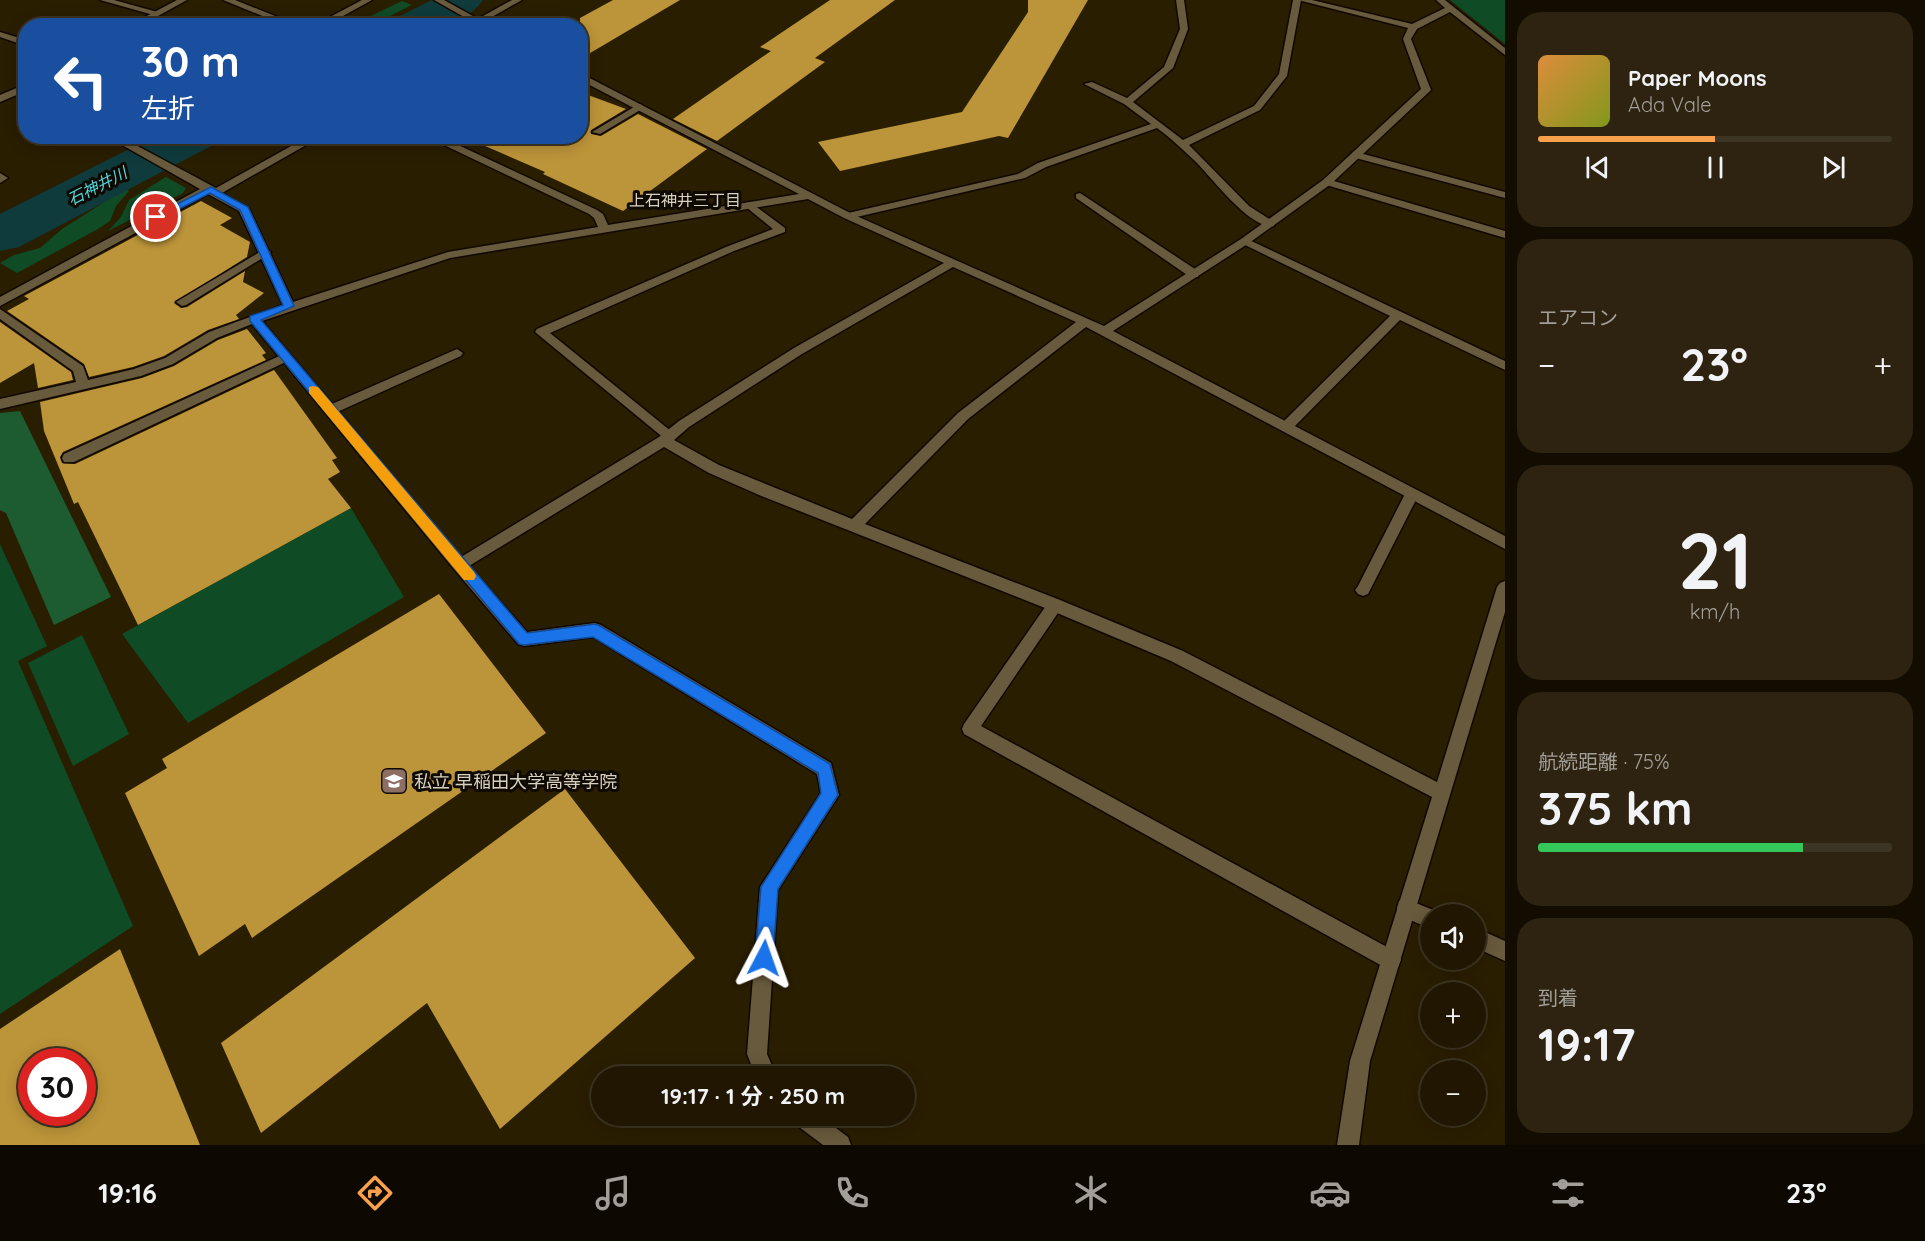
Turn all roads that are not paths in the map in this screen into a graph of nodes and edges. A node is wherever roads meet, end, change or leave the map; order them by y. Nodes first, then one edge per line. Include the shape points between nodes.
1 (104, 0) edge
2 (183, 0) edge
3 (227, 0) edge
4 (368, 0) edge
5 (438, 0) edge
6 (518, 0) edge
7 (1180, 0) edge
8 (1297, 0) edge
9 (1302, 0) edge
10 (1440, 0) edge
11 (1450, 9) junction
12 (157, 13) junction
13 (147, 18) edge
14 (275, 18) edge
15 (332, 18) edge
16 (472, 18) edge
17 (484, 18) edge
18 (1413, 27) junction
19 (1, 34) edge
20 (18, 40) edge
21 (1505, 52) edge
22 (588, 80) edge
23 (1089, 84) dead end
24 (18, 92) edge
25 (0, 99) edge
26 (1127, 102) junction
27 (639, 106) junction
28 (1158, 124) junction
29 (597, 132) dead end
30 (126, 144) edge
31 (302, 144) edge
32 (447, 144) edge
33 (1183, 144) junction
34 (1356, 155) junction
35 (0, 176) edge
36 (0, 180) edge
37 (1327, 182) junction
38 (213, 191) junction
39 (1505, 195) edge
40 (809, 196) junction
41 (1080, 196) dead end
42 (750, 205) junction
43 (848, 216) junction
44 (1270, 224) junction
45 (604, 229) junction
46 (1505, 235) edge
47 (1245, 241) junction
48 (265, 252) junction
49 (952, 263) junction
50 (1194, 274) junction
51 (0, 302) edge
52 (182, 302) dead end
53 (289, 306) junction
54 (0, 313) edge
55 (1398, 315) junction
56 (254, 319) junction
57 (1085, 321) junction
58 (1104, 331) junction
59 (457, 353) dead end
60 (286, 357) junction
61 (1505, 366) edge
62 (83, 386) junction
63 (0, 404) edge
64 (330, 410) junction
65 (1286, 428) junction
66 (667, 439) junction
67 (69, 458) dead end
68 (1412, 494) junction
69 (853, 527) junction
70 (1505, 543) edge
71 (459, 565) junction
72 (1505, 587) edge
73 (1363, 590) dead end
74 (1055, 605) junction
75 (1443, 794) junction
76 (1406, 908) junction
77 (1420, 914) edge
78 (1486, 942) edge
79 (1505, 951) edge
80 (1391, 960) junction
81 (762, 1066) edge
82 (816, 1126) edge
83 (840, 1145) edge
84 (1348, 1145) edge

1 - 12 street
2 - 12 street
3 - 14 street
4 - 15 street
5 - 16 street
6 - 17 street
7 - 26 street via 1184,29 1168,68
8 - 33 street via 1284,74 1257,108
9 - 18 street
10 - 11 street
11 - 18 street
11 - 21 street
12 - 13 street
18 - 34 street via 1407,39 1426,90
19 - 20 street
22 - 27 street
23 - 26 street
24 - 25 street
26 - 28 street
27 - 29 street
27 - 40 street
28 - 33 street
28 - 43 street via 1021,176
30 - 38 street
31 - 38 street
32 - 45 street via 593,212
33 - 44 street via 1245,208
34 - 37 street
34 - 39 street
35 - 36 street
37 - 44 street
37 - 46 street
38 - 48 street via 244,209
38 - 51 street via 195,195
40 - 42 street
40 - 43 street
41 - 50 street
42 - 45 street
42 - 66 street via 781,230 541,332
43 - 49 street
44 - 47 street
45 - 53 street via 448,255
47 - 50 street
47 - 55 street
48 - 52 street
48 - 53 street
49 - 57 street
49 - 66 street via 798,351
50 - 58 street
53 - 56 street
54 - 62 street via 79,369
55 - 61 street
55 - 65 street
56 - 60 street
56 - 62 street via 213,335 169,361
57 - 58 street
57 - 69 street via 963,416
58 - 65 street
59 - 64 street
60 - 64 street
60 - 67 street
62 - 63 street
64 - 71 street
65 - 68 street
66 - 69 street via 714,469
66 - 71 street
68 - 70 street
68 - 73 street
69 - 74 street
71 - 81 street via 524,639 595,630 825,769 830,795 769,887 757,1054
72 - 75 street
74 - 75 street via 1177,656
74 - 80 street via 970,729
75 - 76 street
76 - 77 street
76 - 80 street
78 - 79 street
80 - 84 street via 1360,1061
82 - 83 street

